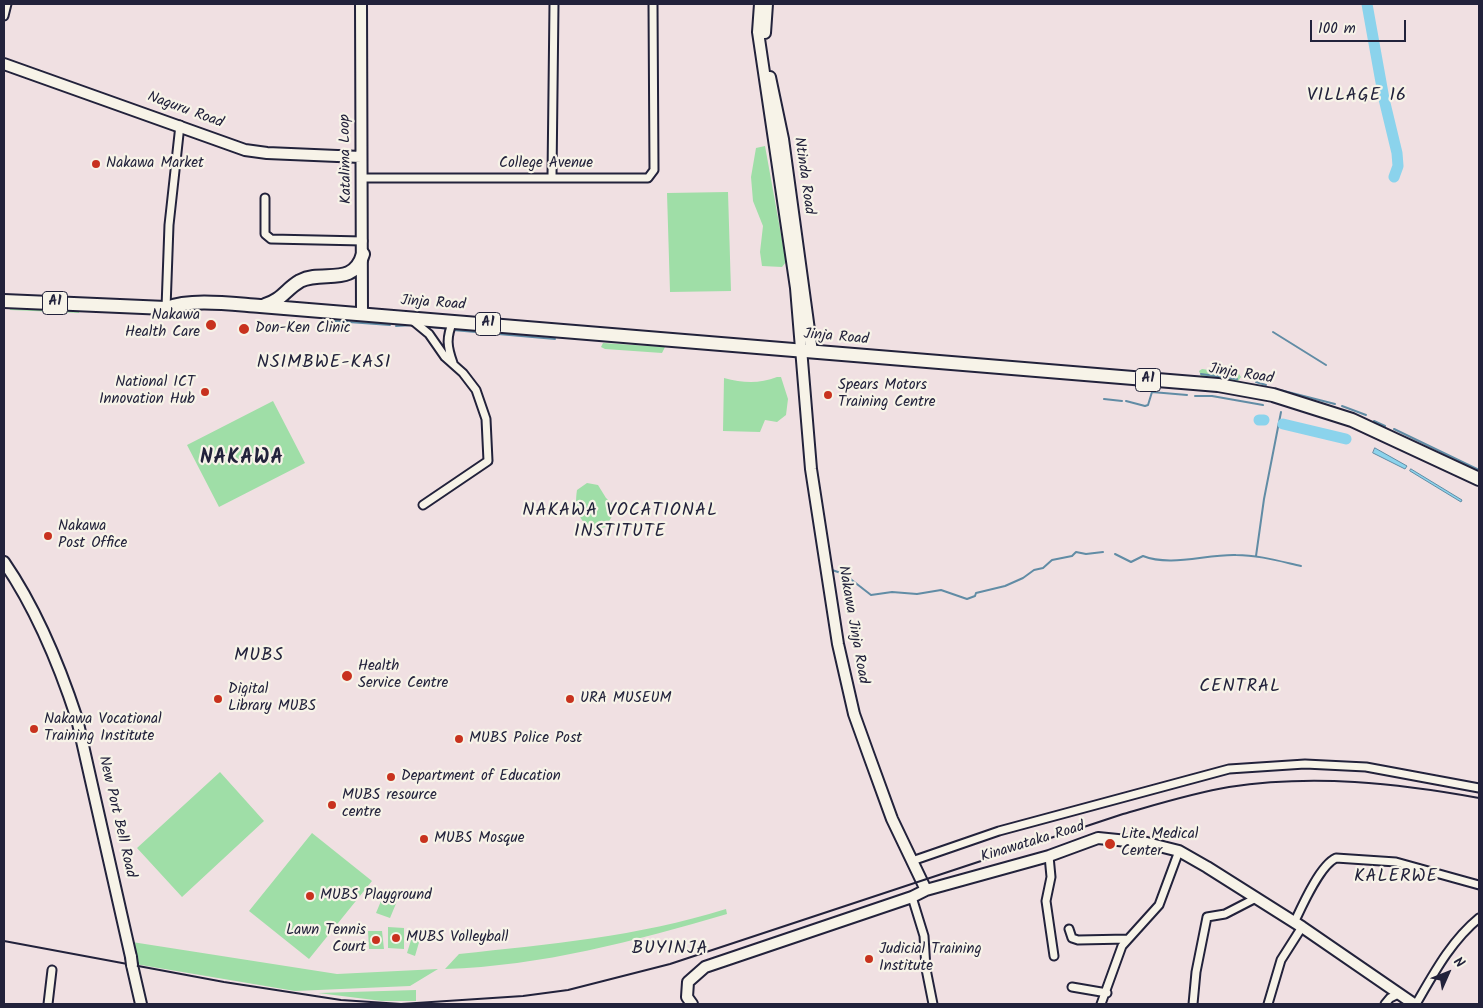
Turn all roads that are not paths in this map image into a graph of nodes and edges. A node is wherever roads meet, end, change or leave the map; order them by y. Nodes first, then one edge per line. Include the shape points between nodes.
1 (7, 4) edge
2 (361, 4) edge
3 (554, 4) edge
4 (653, 4) edge
5 (760, 4) edge
6 (767, 4) edge
7 (4, 16) edge
8 (4, 64) edge
9 (180, 125) junction
10 (361, 157) junction
11 (552, 176) junction
12 (362, 178) junction
13 (265, 198) dead end
14 (363, 247) junction
15 (4, 293) edge
16 (4, 301) edge
17 (169, 305) junction
18 (260, 306) junction
19 (362, 314) junction
20 (410, 318) junction
21 (453, 321) junction
22 (806, 352) junction
23 (453, 363) junction
24 (1479, 479) edge
25 (423, 505) dead end
26 (4, 562) edge
27 (1479, 788) edge
28 (1178, 851) junction
29 (1049, 856) junction
30 (912, 861) junction
31 (1479, 885) edge
32 (926, 890) junction
33 (912, 897) junction
34 (1256, 898) junction
35 (1479, 918) edge
36 (1298, 925) junction
37 (1069, 929) dead end
38 (1128, 938) junction
39 (1054, 956) dead end
40 (52, 970) dead end
41 (1072, 987) dead end
42 (1107, 992) junction
43 (1398, 994) junction
44 (48, 1004) edge
45 (140, 1004) edge
46 (692, 1004) edge
47 (933, 1004) edge
48 (1101, 1004) edge
49 (1193, 1004) edge
50 (1268, 1004) edge
51 (1385, 1004) edge
52 (1415, 1004) edge

1 - 7 street
2 - 10 street, Katalima Loop
3 - 11 street
4 - 11 street, College Avenue via 654,170 650,177
5 - 22 street, Ntinda Road via 758,32
6 - 22 street, Ntinda Road via 765,30 783,139
8 - 9 street, Naguru Road
9 - 10 street, Naguru Road via 245,150
9 - 17 street via 169,225
10 - 12 street, Katalima Loop
11 - 12 street, College Avenue
12 - 14 street, Katalima Loop
13 - 14 street via 265,234 271,240
14 - 18 highway via 360,264 349,273 304,280 276,302
14 - 19 street, Katalima Loop
15 - 17 highway, Jinja Road / A1
16 - 17 highway, Jinja Road / A1
17 - 18 highway, Jinja Road / A1
18 - 19 highway, Jinja Road / A1
19 - 20 highway, Jinja Road / A1
20 - 21 highway, Jinja Road / A1
20 - 23 street via 429,334
21 - 22 highway, Jinja Road / A1
21 - 23 street via 447,336
22 - 24 highway, Jinja Road / A1 via 1248,390 1352,420
22 - 30 street, Nakawa Jinja Road via 811,470 838,644 854,714 892,819
23 - 25 street via 479,396 488,435 488,461
26 - 45 street, New Port Bell Road via 43,629 77,719
27 - 30 street via 1366,768 1305,764 1229,769 999,831
28 - 29 street, Kinawataka Road via 1133,840 1098,838
28 - 34 street, Kinawataka Road
28 - 38 street via 1159,905
29 - 32 street, Kinawataka Road
29 - 39 street via 1051,877 1046,901
30 - 32 street, Nakawa Jinja Road
31 - 36 street via 1396,862 1336,858 1325,870
32 - 33 street, Kinawataka Road
33 - 46 street, Kinawataka Road via 705,967 688,982 687,997
33 - 47 street via 924,936
34 - 36 street, Kinawataka Road
34 - 49 street via 1225,914 1207,917
35 - 52 street via 1446,955
36 - 43 street, Kinawataka Road
36 - 50 street via 1281,960
37 - 38 street via 1072,938 1078,940
38 - 42 street via 1122,946
40 - 44 street
41 - 42 street
42 - 48 street
43 - 51 street
43 - 52 street, Kinawataka Road

